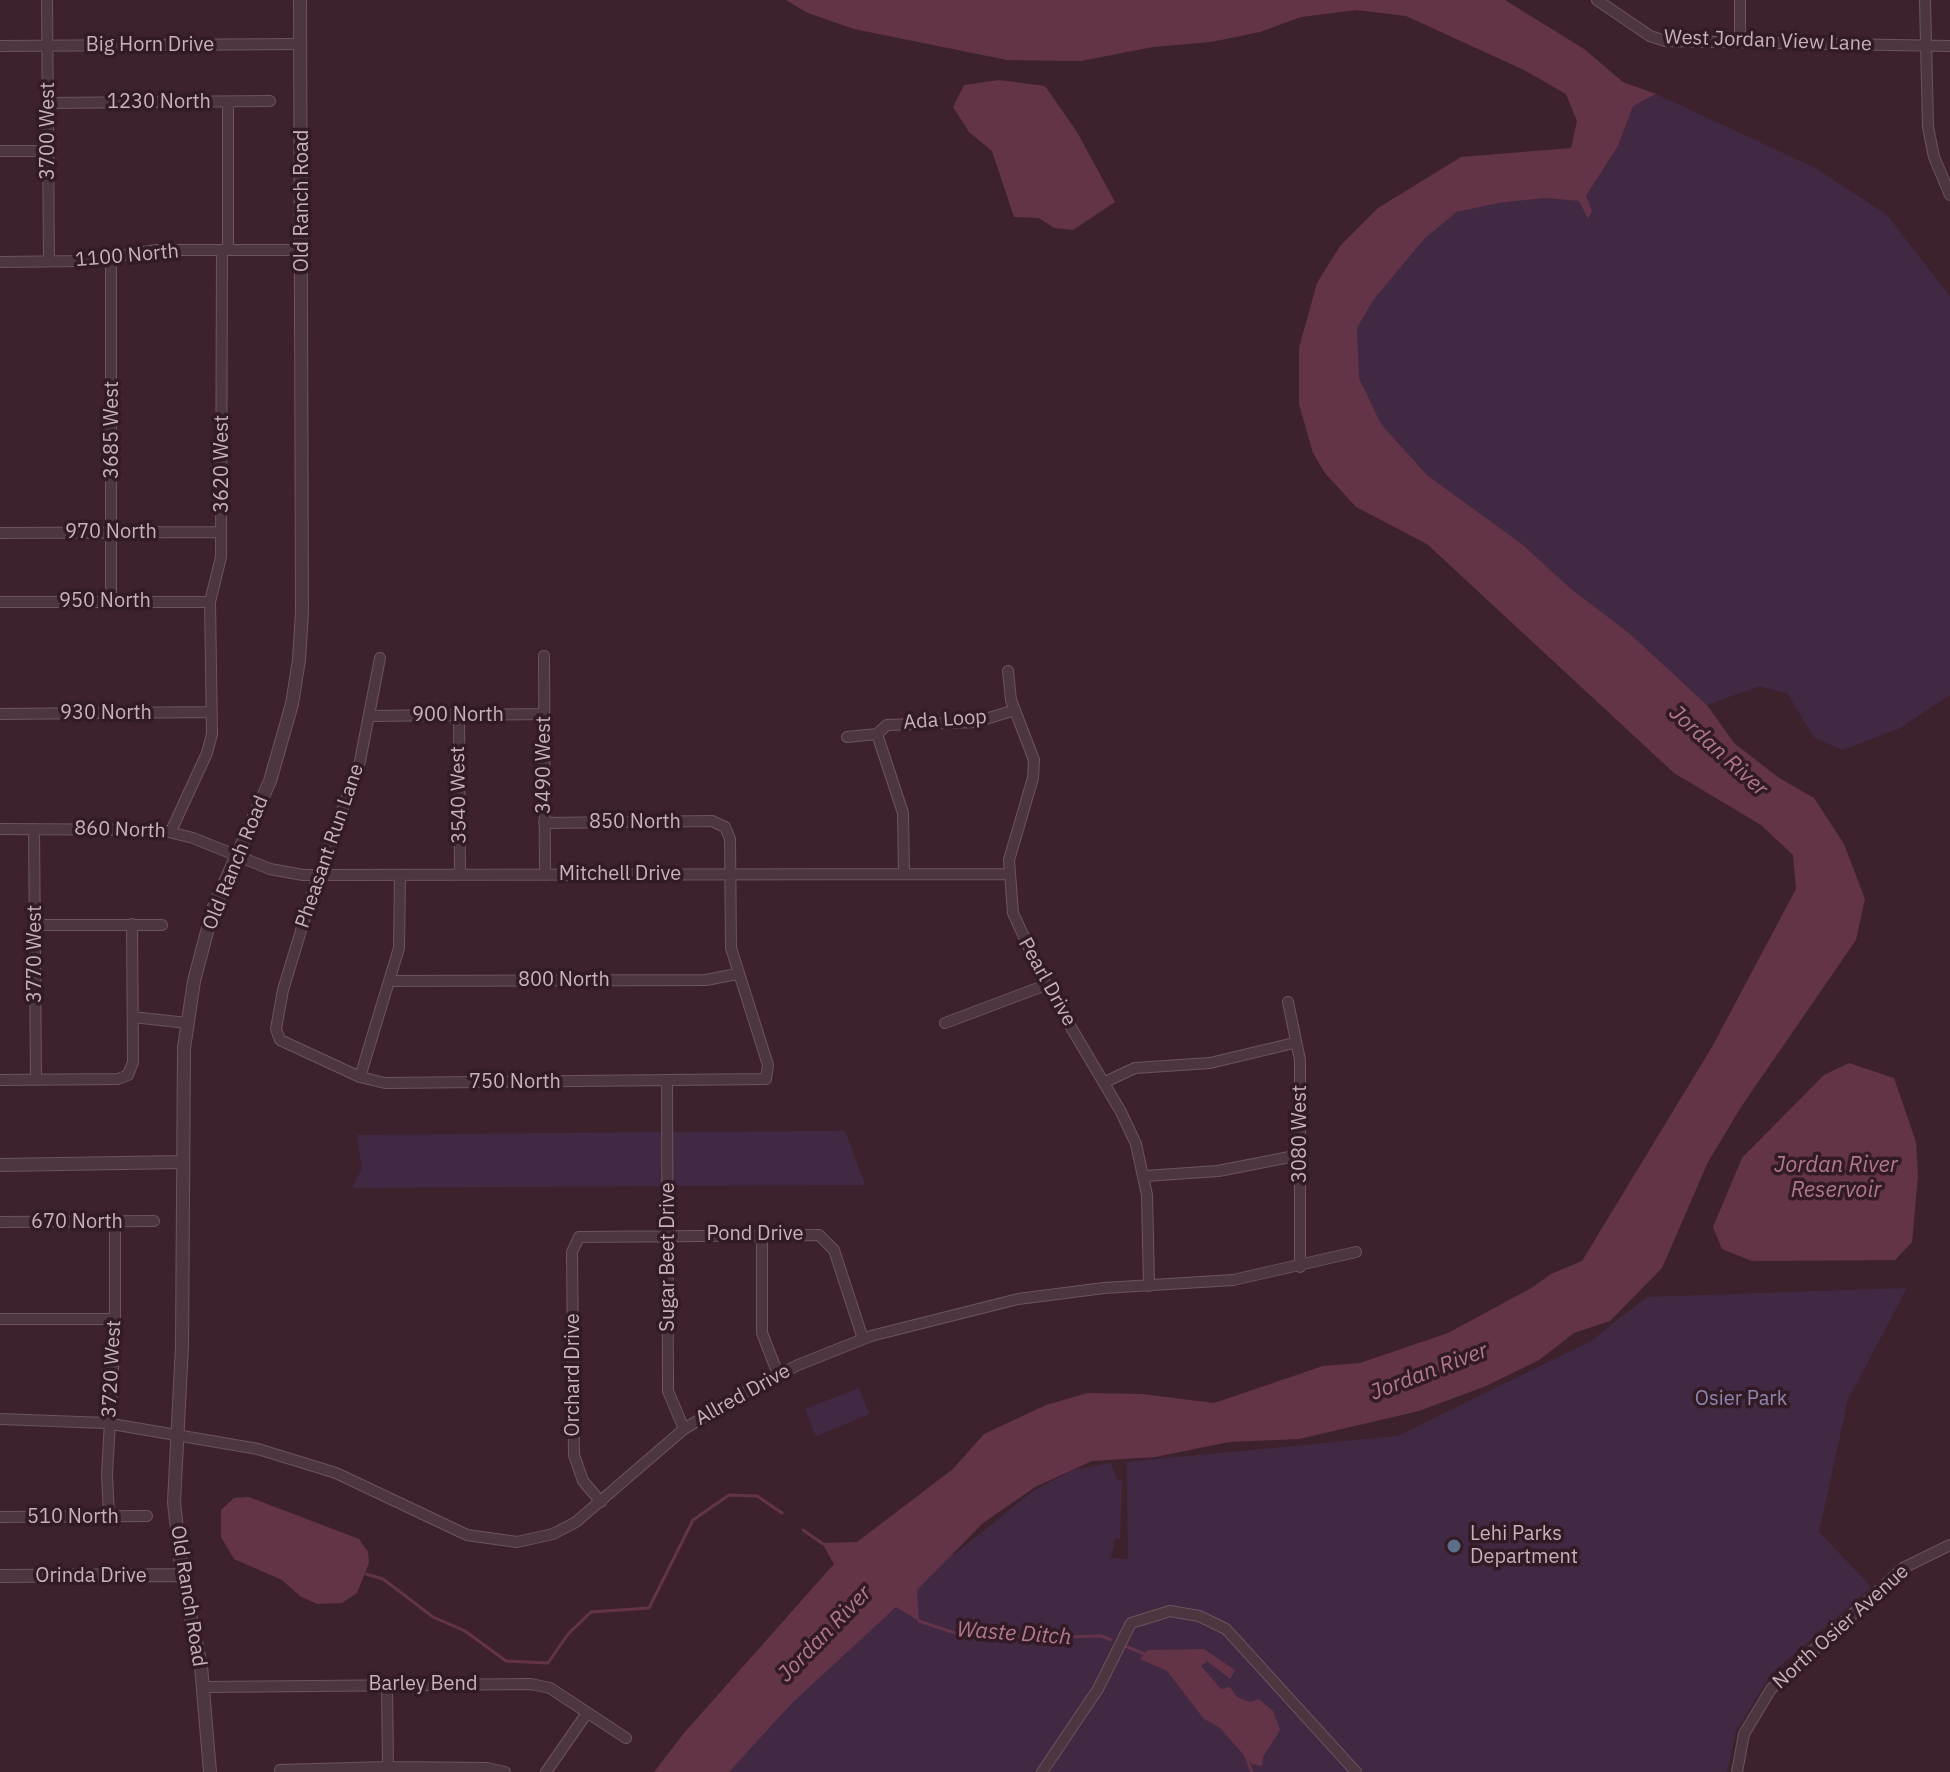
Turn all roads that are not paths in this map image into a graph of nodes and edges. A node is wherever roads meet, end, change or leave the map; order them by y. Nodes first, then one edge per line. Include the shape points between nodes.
1 (47, 0) edge
2 (300, 0) edge
3 (1597, 0) edge
4 (1740, 0) edge
5 (1925, 0) edge
6 (1740, 42) junction
7 (300, 44) junction
8 (1925, 45) junction
9 (0, 46) edge
10 (47, 46) junction
11 (1950, 46) edge
12 (270, 101) dead end
13 (228, 102) junction
14 (48, 103) junction
15 (0, 151) edge
16 (48, 151) junction
17 (1950, 195) edge
18 (225, 250) junction
19 (302, 250) junction
20 (111, 258) junction
21 (49, 261) junction
22 (0, 262) edge
23 (112, 532) junction
24 (221, 532) junction
25 (0, 533) edge
26 (111, 601) junction
27 (0, 602) edge
28 (210, 602) junction
29 (544, 656) dead end
30 (380, 658) dead end
31 (1008, 671) dead end
32 (1015, 710) junction
33 (211, 712) junction
34 (0, 714) edge
35 (544, 714) junction
36 (459, 715) junction
37 (371, 716) junction
38 (877, 734) junction
39 (847, 737) dead end
40 (544, 823) junction
41 (0, 829) edge
42 (34, 829) junction
43 (171, 831) junction
44 (236, 855) junction
45 (904, 873) junction
46 (730, 874) junction
47 (1008, 874) junction
48 (460, 875) junction
49 (545, 875) junction
50 (318, 876) junction
51 (400, 876) junction
52 (132, 924) junction
53 (35, 925) junction
54 (162, 925) dead end
55 (737, 974) junction
56 (390, 981) junction
57 (1046, 985) junction
58 (1288, 1002) dead end
59 (133, 1017) junction
60 (187, 1023) junction
61 (945, 1023) dead end
62 (277, 1034) joint
63 (1294, 1043) junction
64 (360, 1077) junction
65 (0, 1080) edge
66 (36, 1080) junction
67 (667, 1082) junction
68 (1105, 1082) junction
69 (1300, 1155) junction
70 (182, 1162) junction
71 (0, 1165) edge
72 (1145, 1176) junction
73 (154, 1221) dead end
74 (0, 1222) edge
75 (115, 1222) junction
76 (667, 1234) junction
77 (762, 1234) junction
78 (576, 1240) joint
79 (1356, 1252) dead end
80 (1300, 1267) junction
81 (1149, 1286) junction
82 (0, 1319) edge
83 (115, 1319) junction
84 (863, 1339) junction
85 (778, 1374) junction
86 (0, 1419) edge
87 (109, 1424) junction
88 (684, 1429) junction
89 (175, 1434) junction
90 (601, 1502) junction
91 (147, 1516) dead end
92 (0, 1517) edge
93 (109, 1517) junction
94 (1950, 1545) edge
95 (182, 1575) junction
96 (0, 1576) edge
97 (387, 1685) junction
98 (203, 1687) junction
99 (587, 1713) junction
100 (626, 1738) dead end
101 (388, 1767) junction
102 (280, 1770) edge
103 (300, 1771) edge
104 (210, 1772) edge
105 (505, 1772) edge
106 (546, 1772) edge
107 (1042, 1772) edge
108 (1356, 1772) edge
109 (1737, 1772) edge

1 - 10 street, 3700 West
2 - 7 street, Old Ranch Road
3 - 6 street, West Jordan View Lane via 1665,41
4 - 6 street
5 - 8 street
6 - 8 street, West Jordan View Lane
7 - 10 street, Big Horn Drive
7 - 19 street, Old Ranch Road
8 - 11 street, West Jordan View Lane
8 - 17 street via 1928,127
9 - 10 street, Big Horn Drive
10 - 14 street, 3700 West
12 - 13 street, 1230 North
13 - 14 street, 1230 North
13 - 18 street, 3620 West
14 - 16 street, 3700 West
15 - 16 street
16 - 21 street, 3700 West
18 - 19 street, 1100 North
18 - 20 street, 1100 North via 144,251
18 - 24 street, 3620 West
19 - 44 street, Old Ranch Road via 299,660 280,752
20 - 21 street, 1100 North
20 - 23 street, 3685 West
21 - 22 street, 1100 North
23 - 24 street, 970 North
23 - 25 street, 970 North
23 - 26 street, 3685 West
24 - 28 street, 3620 West
26 - 27 street, 950 North
26 - 28 street, 950 North
28 - 33 street, 3620 West
29 - 35 street, 3490 West
30 - 37 street, Pheasant Run Lane
31 - 32 street, Pearl Drive
32 - 38 street, Ada Loop via 976,722 887,725
32 - 47 street, Pearl Drive via 1032,749 1034,769
33 - 34 street, 930 North
33 - 43 street, 3620 West via 210,747
35 - 36 street, 900 North
35 - 40 street, 3490 West
36 - 37 street, 900 North
36 - 48 street, 3540 West
37 - 50 street, Pheasant Run Lane via 353,784
38 - 39 street, Ada Loop
38 - 45 street, Ada Loop via 903,813
40 - 46 street, 850 North via 712,821 729,834
40 - 49 street, 3490 West
41 - 42 street, 860 North
42 - 43 street, 860 North
42 - 53 street, 3770 West
43 - 44 street, 860 North
44 - 50 street, Mitchell Drive via 282,872
44 - 60 street, Old Ranch Road via 213,909
45 - 46 street, Mitchell Drive
45 - 47 street, Mitchell Drive
46 - 49 street, Mitchell Drive
46 - 55 street via 731,948
47 - 57 street, Pearl Drive via 1017,923
48 - 49 street, Mitchell Drive
48 - 51 street, Mitchell Drive
50 - 51 street, Mitchell Drive
50 - 62 street, Pheasant Run Lane via 283,990
51 - 56 street via 399,948
52 - 53 street
52 - 54 street
52 - 59 street
53 - 66 street, 3770 West
55 - 56 street, 800 North via 706,980
55 - 67 street, 750 North via 768,1065 766,1079
56 - 64 street
57 - 61 street
57 - 68 street, Pearl Drive
58 - 63 street, 3080 West
59 - 60 street
59 - 66 street via 133,1062 124,1078
60 - 70 street, Old Ranch Road
62 - 64 street, 750 North via 285,1045
63 - 68 street via 1210,1063 1141,1067
63 - 69 street, 3080 West via 1300,1060
64 - 67 street, 750 North via 397,1083
65 - 66 street
67 - 76 street, Sugar Beet Drive
68 - 72 street, Pearl Drive via 1129,1128
69 - 72 street via 1218,1171
69 - 80 street, 3080 West
70 - 71 street
70 - 89 street, Old Ranch Road via 183,1317
72 - 81 street, Pearl Drive
73 - 75 street, 670 North
74 - 75 street, 670 North
75 - 83 street, 3720 West
76 - 77 street, Pond Drive
76 - 78 street, Pond Drive via 587,1235
76 - 88 street, Sugar Beet Drive via 668,1391
77 - 84 street, Pond Drive via 814,1234 828,1241
77 - 85 street via 762,1333
78 - 90 street, Orchard Drive via 574,1455 580,1475
79 - 80 street, Allred Drive
80 - 81 street, Allred Drive via 1233,1280
81 - 84 street, Allred Drive via 1022,1298
82 - 83 street
83 - 87 street, 3720 West
84 - 85 street, Allred Drive
85 - 88 street, Allred Drive
86 - 87 street, Allred Drive
87 - 89 street, Allred Drive
87 - 93 street, 3720 West
88 - 90 street, Allred Drive
89 - 90 street, Allred Drive via 258,1449 336,1473 455,1530 491,1541 553,1534
89 - 95 street, Old Ranch Road via 174,1502
91 - 93 street, 510 North
92 - 93 street, 510 North
94 - 109 street, North Osier Avenue via 1903,1568 1771,1689 1744,1734
95 - 96 street, Orinda Drive
95 - 98 street, Old Ranch Road
97 - 98 street, Barley Bend
97 - 99 street, Barley Bend via 541,1685
97 - 101 street
98 - 104 street, Old Ranch Road
99 - 100 street, Barley Bend
99 - 106 street
101 - 103 street
101 - 105 street
102 - 103 street
107 - 108 street via 1098,1689 1131,1623 1170,1611 1199,1616 1228,1631

